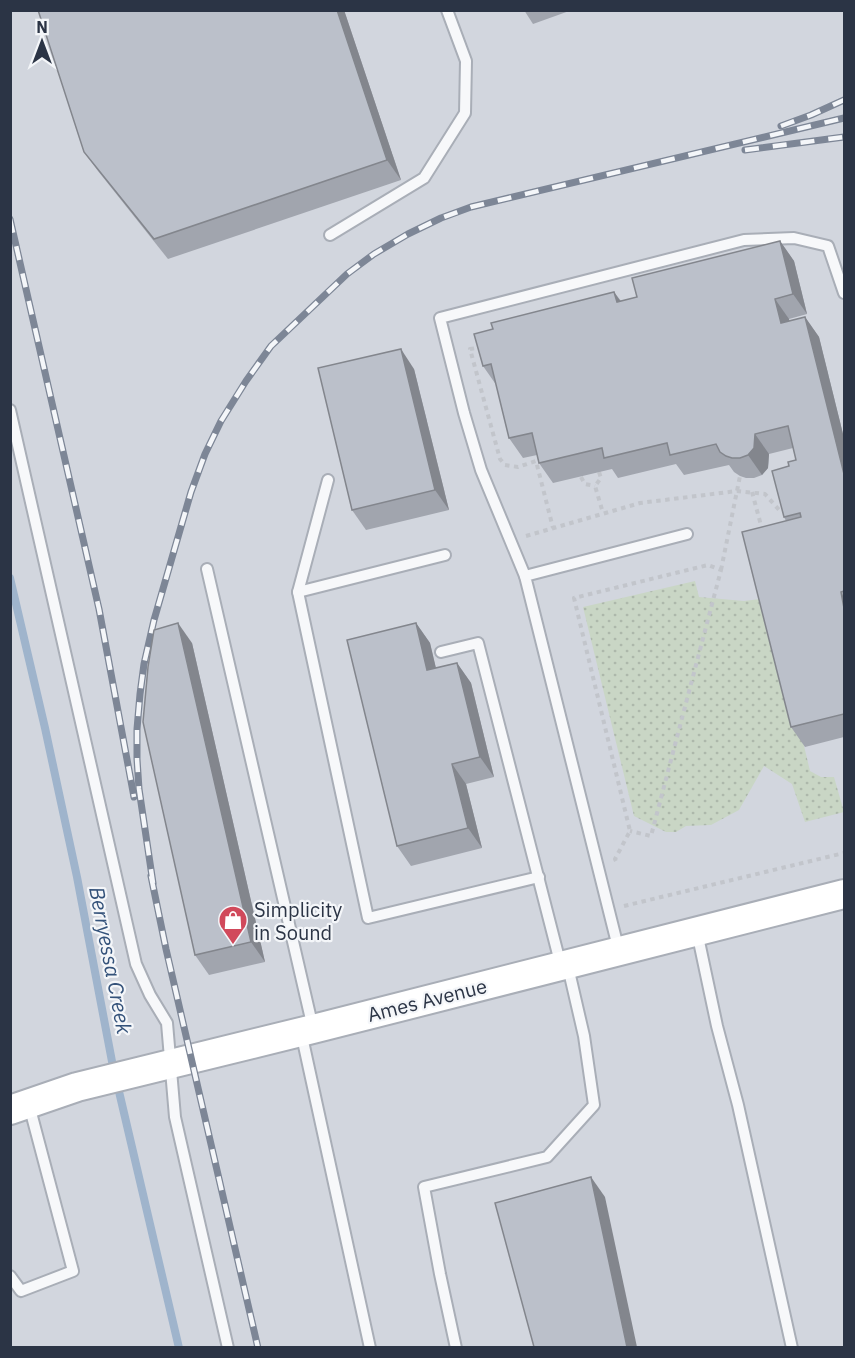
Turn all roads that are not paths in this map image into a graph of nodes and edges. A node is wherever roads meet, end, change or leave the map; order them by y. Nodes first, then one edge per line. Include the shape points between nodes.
1 (447, 10) edge
2 (330, 235) dead end
3 (844, 293) edge
4 (10, 410) edge
5 (328, 480) dead end
6 (687, 534) dead end
7 (445, 555) dead end
8 (207, 569) dead end
9 (525, 576) junction
10 (298, 592) junction
11 (441, 652) dead end
12 (539, 877) junction
13 (844, 894) edge
14 (697, 932) junction
15 (619, 952) junction
16 (564, 965) junction
17 (307, 1030) junction
18 (165, 1064) junction
19 (19, 1107) edge
20 (10, 1276) edge
21 (228, 1347) edge
22 (370, 1347) edge
23 (456, 1347) edge
24 (792, 1347) edge

1 - 2 lane via 466,61 465,112 424,178
3 - 9 lane via 828,246 794,238 744,240 440,318 481,470
4 - 18 lane via 136,964 167,1023
5 - 10 lane
6 - 9 lane
7 - 10 lane
8 - 17 lane
9 - 15 lane
10 - 12 lane via 368,918
11 - 12 lane via 478,643
12 - 16 lane
13 - 14 street, Ames Avenue
14 - 15 street, Ames Avenue
14 - 24 lane
15 - 16 street, Ames Avenue
16 - 17 street, Ames Avenue
16 - 23 lane via 584,1036 594,1105 547,1157 424,1187
17 - 18 street, Ames Avenue
17 - 22 lane
18 - 19 street, Ames Avenue
18 - 21 lane
19 - 20 lane via 74,1271 21,1291

